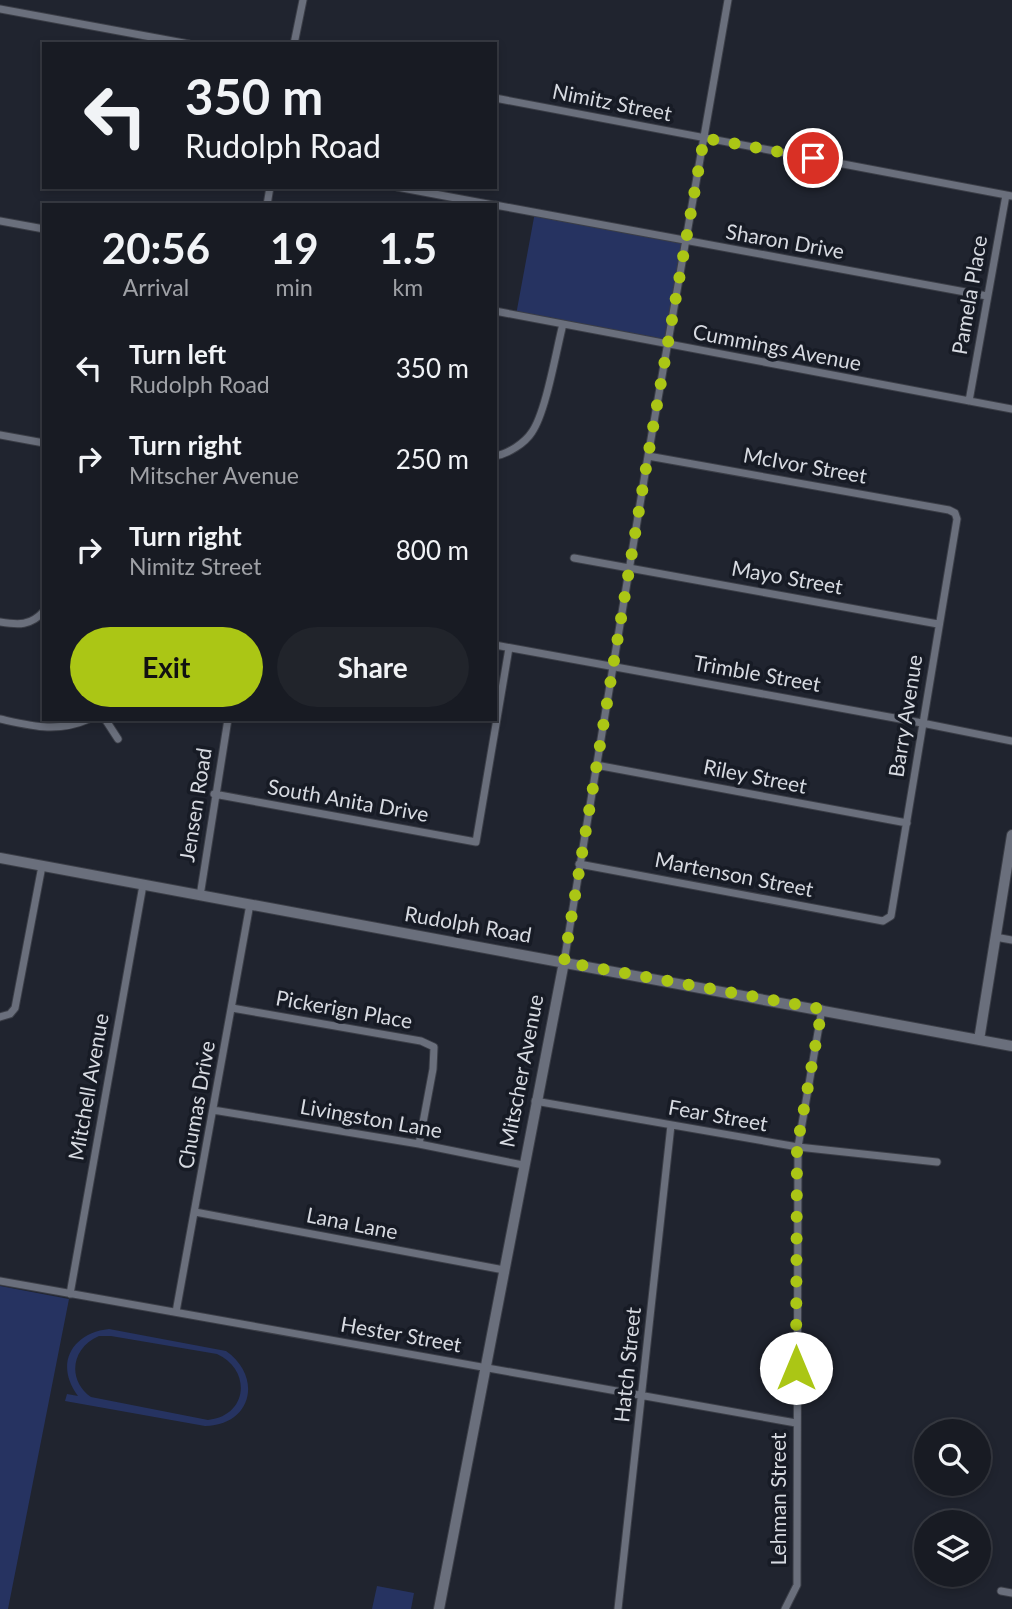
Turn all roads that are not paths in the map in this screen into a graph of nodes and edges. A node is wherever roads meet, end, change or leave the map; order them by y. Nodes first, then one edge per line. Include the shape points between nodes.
1 (303, 0) edge
2 (728, 0) edge
3 (0, 9) edge
4 (178, 42) edge
5 (294, 42) edge
6 (497, 98) edge
7 (704, 138) junction
8 (408, 189) edge
9 (1009, 195) edge
10 (483, 203) edge
11 (497, 206) edge
12 (0, 221) edge
13 (42, 229) edge
14 (685, 241) junction
15 (987, 296) junction
16 (497, 311) edge
17 (563, 324) junction
18 (668, 345) junction
19 (969, 401) junction
20 (1012, 409) edge
21 (0, 435) edge
22 (42, 443) edge
23 (497, 455) edge
24 (648, 456) junction
25 (955, 513) joint
26 (574, 558) dead end
27 (629, 567) junction
28 (42, 613) edge
29 (0, 622) edge
30 (938, 624) junction
31 (497, 645) edge
32 (509, 648) junction
33 (613, 666) junction
34 (0, 719) edge
35 (497, 719) edge
36 (84, 721) edge
37 (106, 721) edge
38 (228, 721) edge
39 (497, 721) edge
40 (922, 723) junction
41 (118, 739) dead end
42 (1012, 741) edge
43 (596, 765) junction
44 (214, 794) junction
45 (907, 823) junction
46 (1012, 835) edge
47 (0, 859) edge
48 (579, 864) junction
49 (41, 866) junction
50 (143, 886) junction
51 (200, 896) junction
52 (250, 904) junction
53 (883, 921) joint
54 (995, 937) junction
55 (1012, 940) edge
56 (564, 962) junction
57 (232, 1008) junction
58 (822, 1009) junction
59 (0, 1017) edge
60 (979, 1040) junction
61 (1012, 1046) edge
62 (535, 1101) junction
63 (213, 1110) junction
64 (671, 1125) junction
65 (419, 1144) junction
66 (797, 1147) junction
67 (937, 1162) dead end
68 (523, 1165) junction
69 (195, 1212) junction
70 (504, 1270) junction
71 (0, 1281) edge
72 (70, 1294) junction
73 (176, 1312) junction
74 (484, 1368) junction
75 (642, 1397) junction
76 (796, 1423) junction
77 (1002, 1591) dead end
78 (1012, 1593) edge
79 (439, 1609) edge
80 (619, 1609) edge
81 (785, 1609) edge

1 - 5 street
2 - 7 street, Mitscher Avenue
3 - 4 street
6 - 7 street, Nimitz Street
7 - 9 street, Nimitz Street
7 - 14 street, Mitscher Avenue
8 - 10 street, Sharon Drive
9 - 15 street, Pamela Place
11 - 14 street, Sharon Drive
12 - 13 street
14 - 15 street, Sharon Drive
14 - 18 street, Mitscher Avenue
15 - 19 street, Pamela Place
16 - 17 street, Cummings Avenue
17 - 18 street, Cummings Avenue
17 - 23 street via 542,410 532,432
18 - 19 street, Cummings Avenue
18 - 24 street, Mitscher Avenue
19 - 20 street, Cummings Avenue
21 - 22 street
24 - 25 street, McIvor Street
24 - 27 street, Mitscher Avenue
25 - 30 street, Barry Avenue
26 - 27 street, Mayo Street
27 - 30 street, Mayo Street
27 - 33 street, Mitscher Avenue
28 - 29 street via 21,625
30 - 40 street, Barry Avenue
31 - 32 street, Trimble Street
32 - 33 street, Trimble Street
32 - 35 street, South Anita Drive
33 - 40 street, Trimble Street
33 - 43 street, Mitscher Avenue
34 - 36 street via 51,728
37 - 41 street
38 - 44 street, Jensen Road
39 - 44 street, South Anita Drive via 476,842
40 - 42 street, Trimble Street
40 - 45 street, Barry Avenue
43 - 45 street, Riley Street
43 - 48 street, Mitscher Avenue
44 - 51 street, Jensen Road
45 - 53 street, Barry Avenue via 891,916
46 - 54 street
47 - 49 street, Rudolph Road
48 - 53 street, Martenson Street
48 - 56 street, Mitscher Avenue
49 - 50 street, Rudolph Road
49 - 59 street via 15,1008
50 - 51 street, Rudolph Road
50 - 72 street, Mitchell Avenue
51 - 52 street, Rudolph Road
52 - 56 street, Rudolph Road
52 - 57 street, Chumas Drive
54 - 55 street
54 - 60 street
56 - 58 street, Rudolph Road
56 - 62 street, Mitscher Avenue
57 - 63 street, Chumas Drive
57 - 65 street, Pickerign Place via 434,1047
58 - 60 street, Rudolph Road
58 - 66 street, Lehman Street
60 - 61 street, Rudolph Road
62 - 64 street, Fear Street
62 - 68 street, Mitscher Avenue
63 - 65 street, Livingston Lane
63 - 69 street, Chumas Drive
64 - 66 street, Fear Street
64 - 75 street, Hatch Street
65 - 68 street, Livingston Lane
66 - 67 street, Fear Street
66 - 76 street, Lehman Street
68 - 70 street, Mitscher Avenue
69 - 70 street, Lana Lane
69 - 73 street, Chumas Drive
70 - 74 street, Mitscher Avenue
71 - 72 street, Hester Street
72 - 73 street, Hester Street
73 - 74 street, Hester Street
74 - 75 street, Hester Street
74 - 79 street, Mitscher Avenue
75 - 76 street, Hester Street
75 - 80 street, Hatch Street
76 - 81 street, Lehman Street via 797,1585
77 - 78 street

